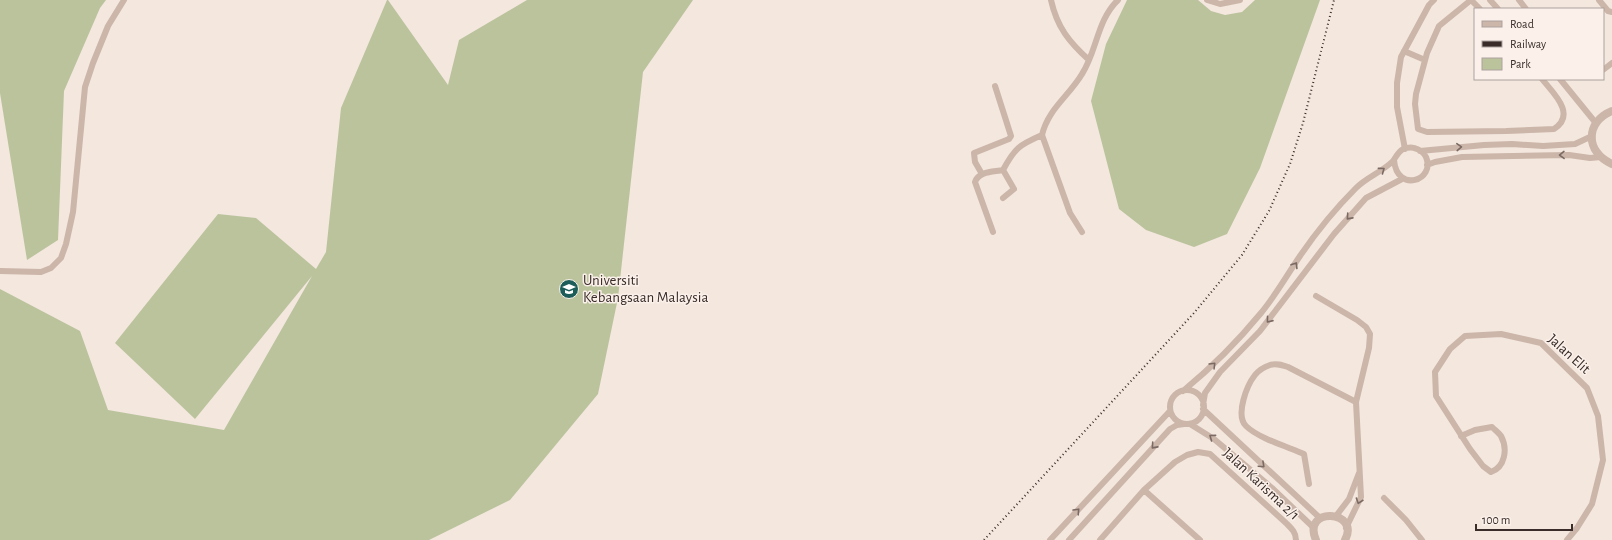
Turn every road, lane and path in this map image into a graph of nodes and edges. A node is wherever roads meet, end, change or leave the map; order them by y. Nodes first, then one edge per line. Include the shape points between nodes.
1 (124, 0) edge
2 (1051, 0) edge
3 (1118, 0) edge
4 (1207, 0) edge
5 (1240, 0) edge
6 (1434, 0) edge
7 (1471, 0) edge
8 (1490, 0) edge
9 (1519, 0) edge
10 (1599, 0) edge
11 (1479, 8) edge
12 (1497, 8) edge
13 (1525, 8) edge
14 (1612, 12) edge
15 (1404, 51) junction
16 (1089, 60) junction
17 (1425, 60) junction
18 (1612, 63) edge
19 (1604, 69) edge
20 (1543, 80) edge
21 (1561, 80) edge
22 (996, 86) dead end
23 (1612, 110) edge
24 (1595, 122) junction
25 (1509, 131) junction
26 (1042, 134) junction
27 (1592, 136) junction
28 (1510, 145) junction
29 (1405, 149) junction
30 (1420, 150) junction
31 (1601, 157) junction
32 (1394, 160) junction
33 (1428, 165) junction
34 (1612, 165) edge
35 (1003, 170) junction
36 (982, 174) junction
37 (1402, 179) junction
38 (1003, 198) dead end
39 (993, 232) dead end
40 (1082, 232) dead end
41 (0, 271) edge
42 (1316, 296) dead end
43 (1183, 391) junction
44 (1356, 402) junction
45 (1203, 407) junction
46 (1170, 411) junction
47 (1187, 424) junction
48 (1461, 436) junction
49 (1360, 471) junction
50 (1309, 484) dead end
51 (1144, 490) junction
52 (1384, 498) dead end
53 (1336, 516) junction
54 (1320, 518) junction
55 (1346, 528) junction
56 (1314, 536) edge
57 (1347, 539) edge
58 (1050, 540) edge
59 (1068, 540) edge
60 (1100, 540) edge
61 (1200, 540) edge
62 (1296, 540) edge
63 (1422, 540) edge
64 (1568, 540) edge

1 - 41 street via 108,26 85,87 73,212 61,258 51,268 42,272
2 - 16 street via 1054,15 1064,34
3 - 16 street via 1107,13
4 - 5 street via 1220,4
6 - 15 street
7 - 11 street
7 - 17 street via 1439,26
8 - 12 street
9 - 13 street
10 - 14 street
15 - 17 street
15 - 29 street via 1397,83 1397,107
16 - 26 street via 1082,74 1049,116
17 - 25 street via 1416,94 1418,129 1427,132
18 - 19 street
20 - 25 street via 1563,106 1564,120 1554,129
21 - 24 street
22 - 36 street via 1011,136 974,153 975,162
23 - 24 street
24 - 27 street
25 - 28 street
26 - 35 street via 1022,144
26 - 40 street via 1070,213
27 - 28 street via 1575,144
27 - 31 street via 1593,145
30 -> 28 street
29 - 30 street
29 - 32 street via 1398,153
30 - 33 street via 1425,155
31 -> 33 street via 1462,157
31 - 34 street
32 - 37 street via 1394,168
43 -> 32 street via 1261,314 1325,222 1342,202 1359,185
33 - 37 street via 1419,179
35 - 36 street
35 - 38 street via 1014,190
36 - 39 street via 975,182
37 -> 45 street via 1366,198 1334,234 1260,331 1220,372 1205,393
42 - 44 street via 1357,320 1370,334
43 - 45 street via 1196,394 1201,398
43 - 46 street via 1178,392 1171,400
44 - 49 street
44 - 50 street via 1278,364 1271,364 1254,376 1240,412 1242,419 1246,426 1263,436 1304,454
45 - 47 street via 1199,419
45 -> 54 street
46 - 47 street via 1178,422
58 -> 46 street
56 -> 47 street via 1272,488 1214,439
47 -> 59 street via 1176,425 1170,429
48 - 48 street, Jalan Elit via 1492,426 1501,436 1504,446 1503,462 1497,470 1491,472 1483,466
48 - 64 street, Jalan Elit via 1436,396 1435,372 1450,349 1465,336 1501,334 1541,343 1586,388 1598,416 1603,460 1592,504
49 - 53 street via 1349,499
49 -> 55 street via 1361,497
51 - 60 street, Jalan Karisma 2/1
51 - 61 street
51 - 62 street, Jalan Karisma 2/1 via 1187,455 1198,452 1210,454 1286,522 1293,530
52 - 63 street
53 - 54 street
53 - 55 street via 1343,520
54 - 56 street
55 - 57 street

